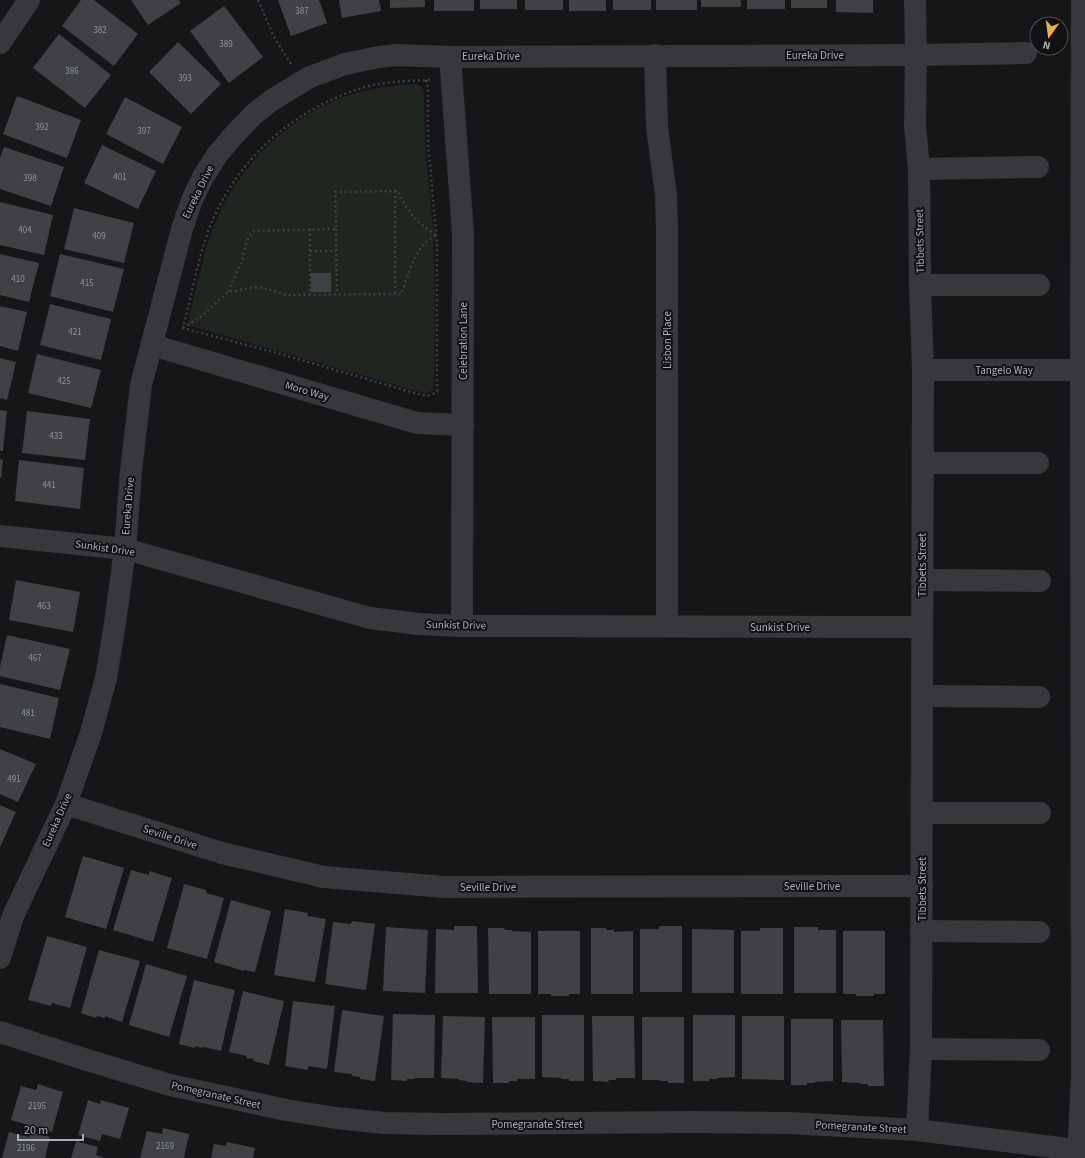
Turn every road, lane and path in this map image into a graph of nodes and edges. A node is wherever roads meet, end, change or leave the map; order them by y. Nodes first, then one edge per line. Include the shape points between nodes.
1 (29, 0) edge
2 (258, 0) edge
3 (915, 0) edge
4 (1082, 0) edge
5 (0, 43) edge
6 (1026, 53) dead end
7 (655, 55) junction
8 (916, 55) junction
9 (450, 57) junction
10 (300, 83) junction
11 (1083, 88) edge
12 (1038, 167) dead end
13 (919, 169) junction
14 (1083, 181) edge
15 (395, 191) junction
16 (310, 229) junction
17 (336, 229) junction
18 (437, 235) junction
19 (310, 251) junction
20 (336, 251) junction
21 (920, 285) junction
22 (1039, 285) dead end
23 (228, 292) junction
24 (337, 294) junction
25 (395, 294) junction
26 (310, 295) junction
27 (183, 328) junction
28 (152, 345) junction
29 (923, 370) junction
30 (1083, 370) edge
31 (463, 425) junction
32 (923, 462) junction
33 (1038, 463) dead end
34 (0, 536) edge
35 (125, 549) junction
36 (922, 580) junction
37 (1040, 581) dead end
38 (462, 626) junction
39 (667, 626) junction
40 (922, 627) junction
41 (923, 696) junction
42 (1039, 697) dead end
43 (66, 804) junction
44 (922, 813) junction
45 (1040, 813) dead end
46 (922, 886) junction
47 (921, 931) junction
48 (1039, 932) dead end
49 (0, 958) edge
50 (0, 1032) edge
51 (921, 1049) junction
52 (1039, 1050) dead end
53 (917, 1130) junction
54 (1081, 1153) edge

1 - 5 street
2 - 10 path
3 - 8 street, Tibbets Street
4 - 11 street
6 - 8 street, Eureka Drive
7 - 8 street, Eureka Drive
7 - 9 street, Eureka Drive
7 - 39 street, Lisbon Place via 657,127 666,195 667,231
8 - 13 street, Tibbets Street via 915,125
9 - 10 street, Eureka Drive via 397,55 373,58 345,64
9 - 31 street, Celebration Lane via 463,233
10 - 28 street, Eureka Drive via 272,100 242,126 217,155 203,177 182,229
11 - 14 street
12 - 13 street
13 - 21 street, Tibbets Street
14 - 30 street
15 - 17 path via 336,192
15 - 18 path via 398,191 402,201 420,224
15 - 25 path
16 - 17 path
16 - 19 path
16 - 23 path via 260,230 250,234
17 - 20 path
18 - 25 path via 428,240 420,250 401,294
18 - 27 path via 438,380 437,391 433,395 415,393
18 - 27 path via 428,143 426,80 391,82 334,98 315,107 275,135 250,161 228,190 208,233
19 - 20 path
19 - 26 path
20 - 24 path
21 - 22 street
21 - 29 street, Tibbets Street
23 - 26 path via 255,287 287,295
23 - 27 path via 203,315
24 - 25 path
24 - 26 path
28 - 31 street, Moro Way via 417,423
28 - 35 street, Eureka Drive via 140,392
29 - 30 street, Tangelo Way
29 - 32 street, Tibbets Street
30 - 54 street
31 - 38 street, Celebration Lane
32 - 33 street
32 - 36 street, Tibbets Street
34 - 35 street, Sunkist Drive
35 - 38 street, Sunkist Drive via 370,618
35 - 43 street, Eureka Drive via 106,678 91,733
36 - 37 street
36 - 40 street, Tibbets Street
38 - 39 street, Sunkist Drive
39 - 40 street, Sunkist Drive
40 - 41 street, Tibbets Street
41 - 42 street
41 - 44 street, Tibbets Street
43 - 46 street, Seville Drive via 222,853 324,877 384,883 445,887
43 - 49 street, Eureka Drive via 13,916
44 - 45 street
44 - 46 street, Tibbets Street
46 - 47 street, Tibbets Street
47 - 48 street
47 - 51 street, Tibbets Street
50 - 53 street, Pomegranate Street via 170,1085 336,1118 384,1123 444,1124 789,1123
51 - 52 street
51 - 53 street, Tibbets Street
53 - 54 street, Pomegranate Street

